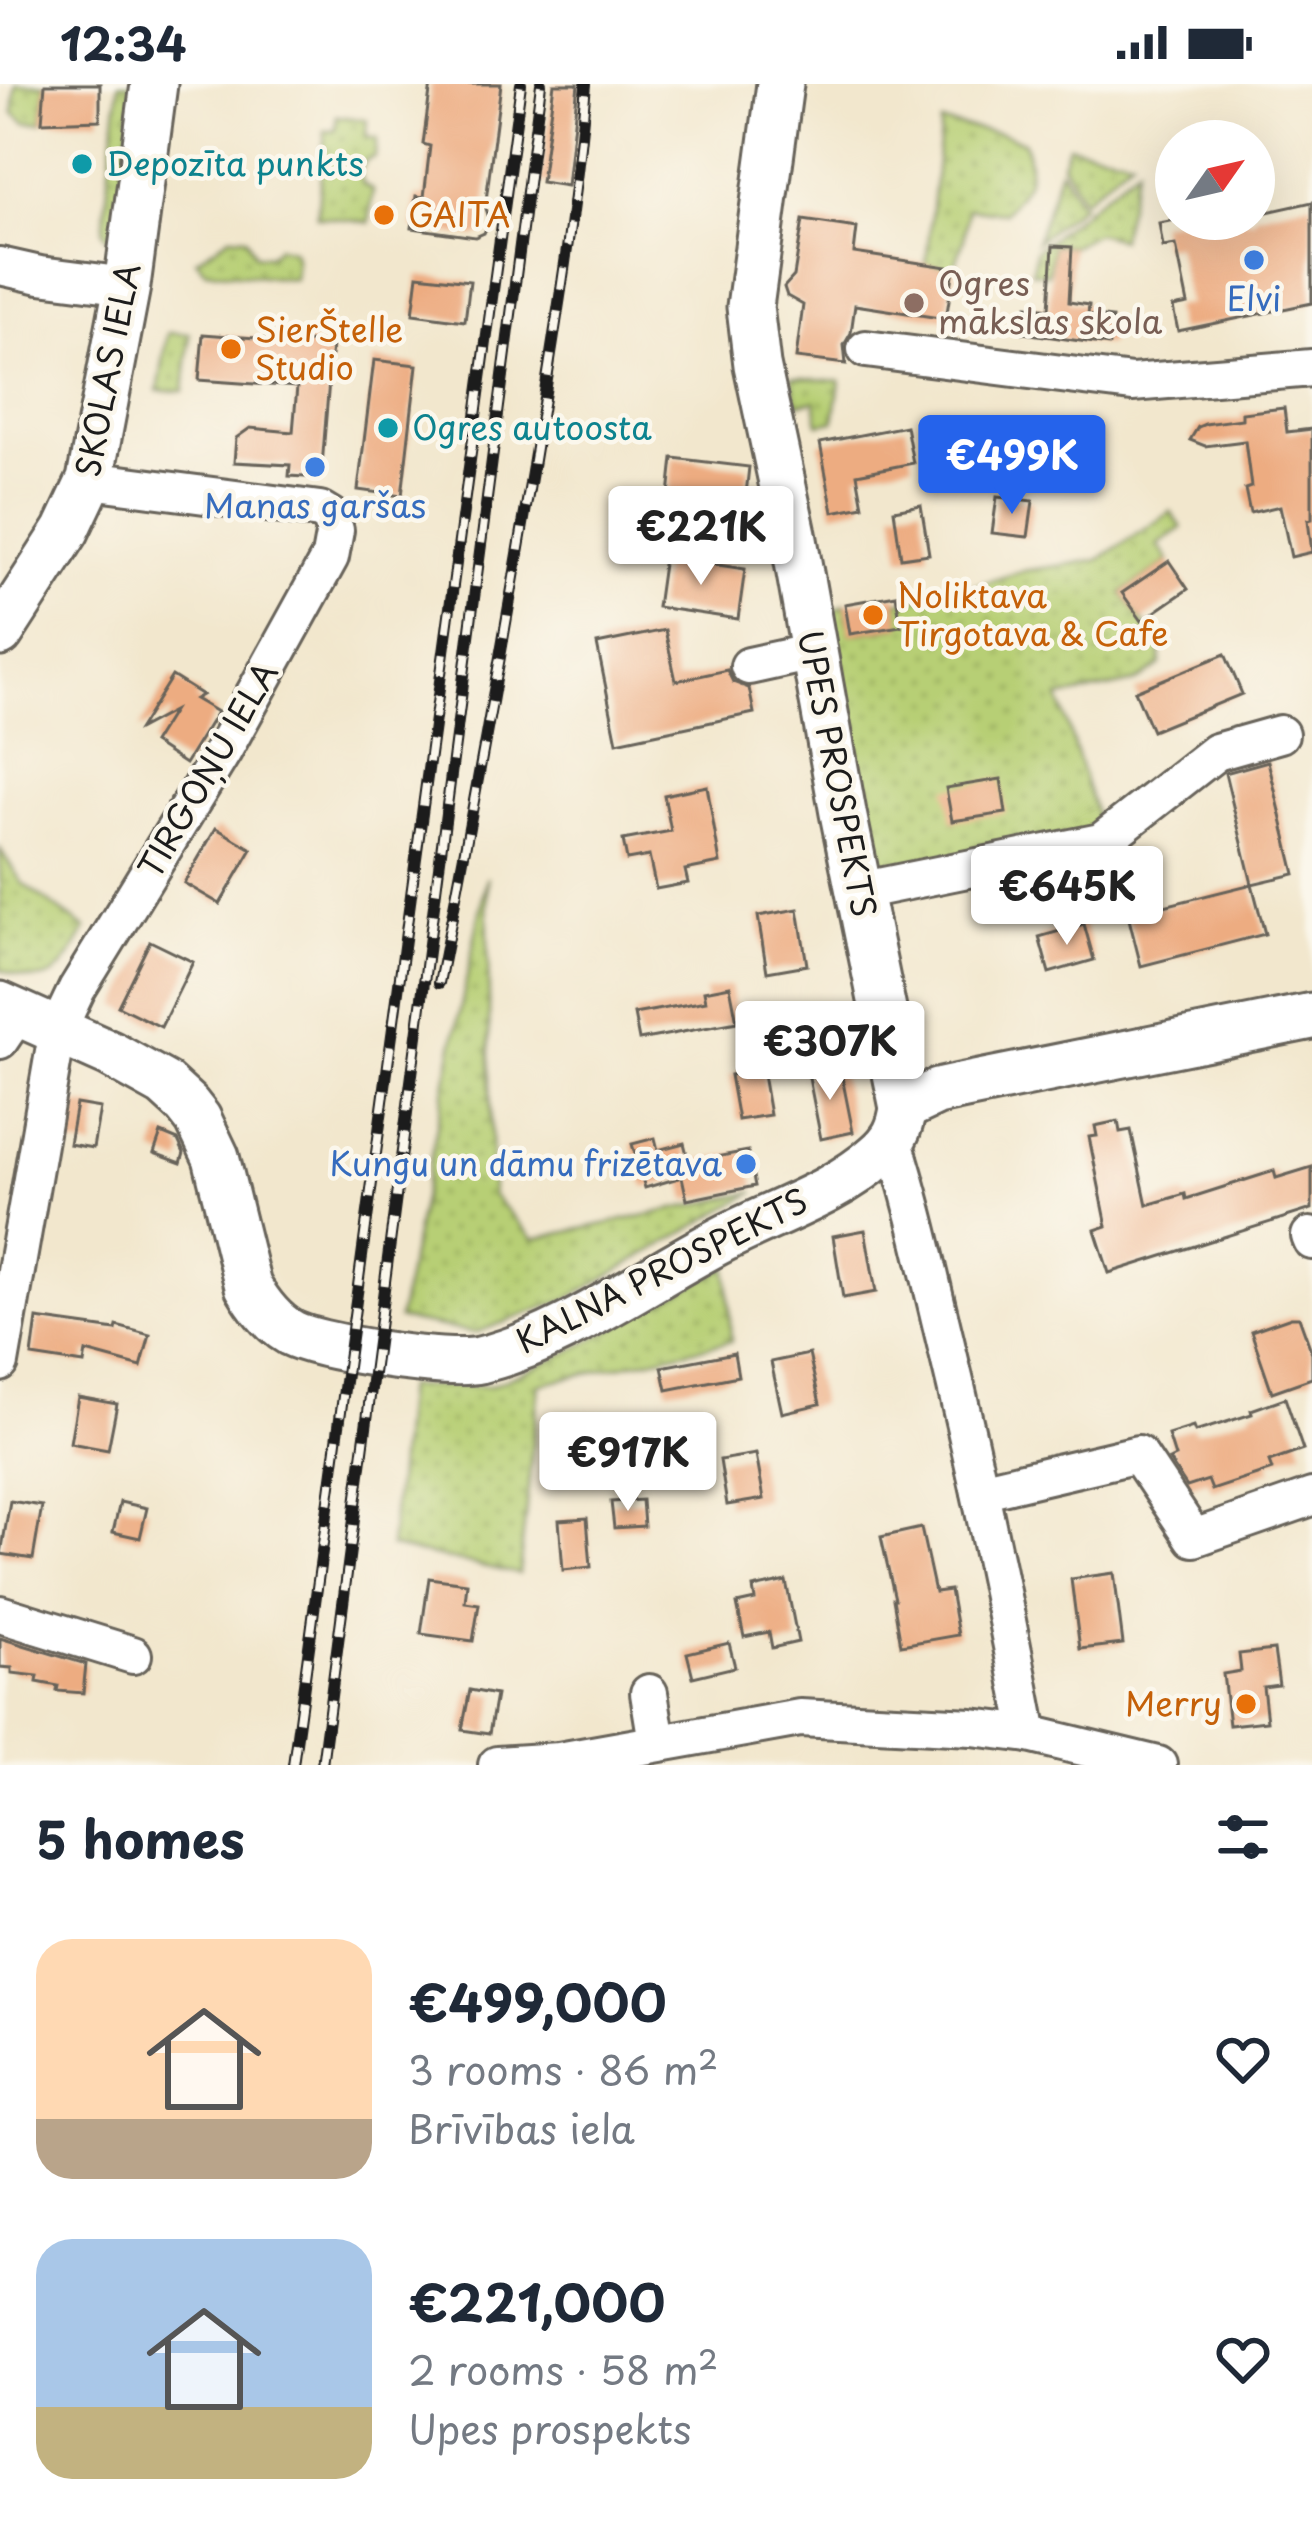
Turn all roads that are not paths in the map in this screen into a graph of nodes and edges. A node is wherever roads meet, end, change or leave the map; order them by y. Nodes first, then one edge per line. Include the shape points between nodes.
1 (154, 84) edge
2 (780, 84) edge
3 (1, 266) edge
4 (127, 286) junction
5 (866, 349) dead end
6 (1312, 368) edge
7 (90, 480) junction
8 (0, 634) edge
9 (814, 652) junction
10 (749, 666) dead end
11 (1280, 734) dead end
12 (859, 891) junction
13 (1312, 1016) edge
14 (19, 1022) edge
15 (898, 1124) junction
16 (4, 1319) edge
17 (0, 1363) edge
18 (980, 1491) junction
19 (1312, 1497) edge
20 (0, 1615) edge
21 (133, 1655) dead end
22 (649, 1693) dead end
23 (1029, 1734) junction
24 (657, 1742) junction
25 (497, 1765) edge
26 (1158, 1765) edge

1 - 4 main road, SKOLAS IELA
2 - 9 main road, UPES PROSPEKTS via 750,307
3 - 4 street
4 - 7 main road, SKOLAS IELA
5 - 6 street via 1132,383
7 - 8 main road, SKOLAS IELA
7 - 14 street, TIRGOŅU IELA via 320,511 335,530 330,556 224,751 77,989
9 - 10 street
9 - 12 main road, UPES PROSPEKTS
11 - 12 street via 1216,752 1101,842
12 - 15 main road, UPES PROSPEKTS
13 - 15 main road, KALNA PROSPEKTS via 938,1092
14 - 15 main road, KALNA PROSPEKTS via 164,1084 187,1105 216,1157 248,1286 285,1330 438,1362 478,1360 550,1335 848,1178
14 - 16 street, TIRGOŅU IELA
15 - 18 street, UPES PROSPEKTS
16 - 17 street, TIRGOŅU IELA
18 - 19 street via 1138,1454 1194,1538
18 - 23 street, UPES PROSPEKTS
20 - 21 street
22 - 24 street
23 - 24 street via 800,1718
23 - 26 street
24 - 25 street

